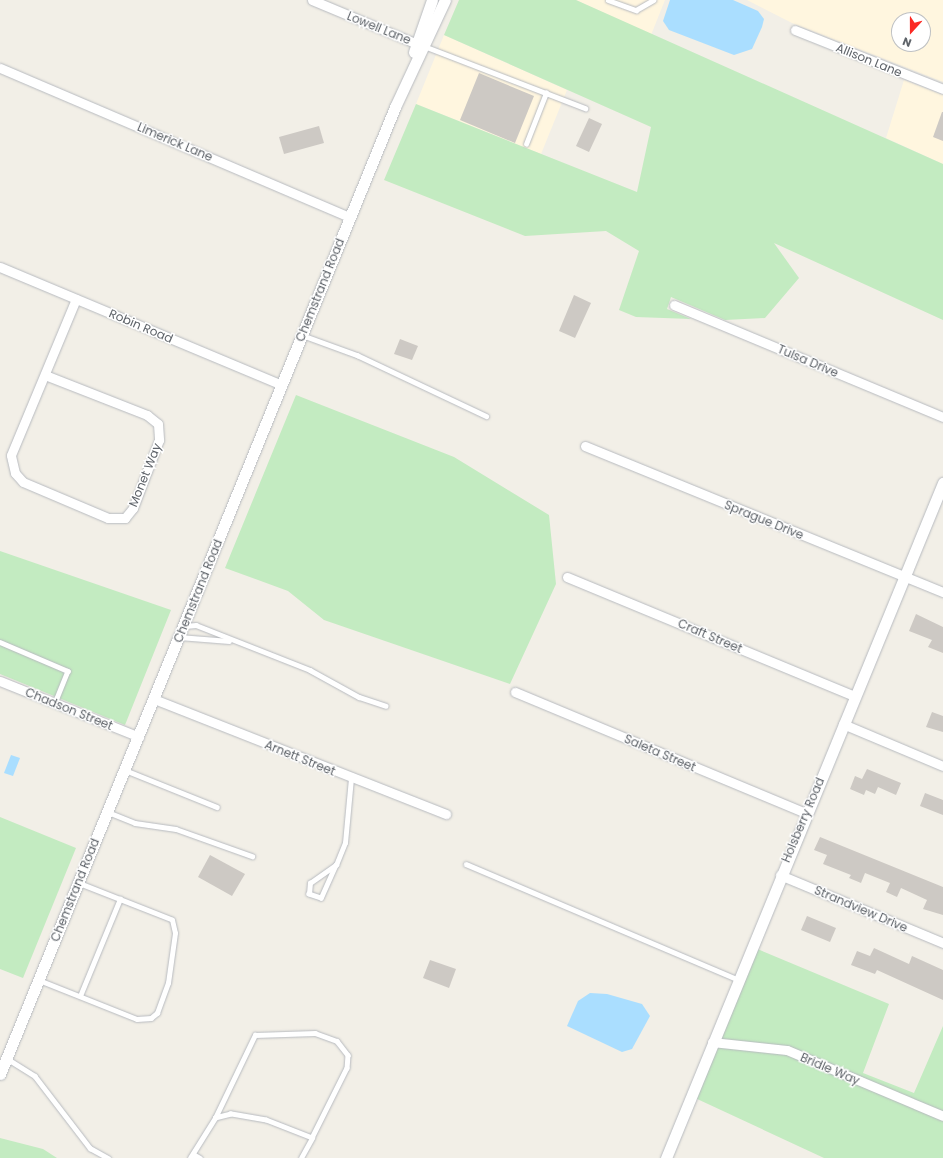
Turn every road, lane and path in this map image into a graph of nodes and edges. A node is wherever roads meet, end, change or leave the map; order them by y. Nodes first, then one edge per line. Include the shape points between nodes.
1 (312, 0) edge
2 (432, 0) edge
3 (445, 0) edge
4 (608, 0) edge
5 (653, 0) edge
6 (616, 2) edge
7 (795, 30) dead end
8 (420, 45) junction
9 (0, 68) edge
10 (943, 89) edge
11 (546, 93) junction
12 (585, 108) dead end
13 (526, 144) dead end
14 (350, 216) junction
15 (0, 267) edge
16 (76, 299) junction
17 (674, 305) dead end
18 (302, 335) junction
19 (45, 375) junction
20 (282, 385) junction
21 (486, 416) dead end
22 (943, 417) edge
23 (585, 446) dead end
24 (943, 483) edge
25 (904, 576) junction
26 (567, 577) dead end
27 (943, 592) edge
28 (182, 632) junction
29 (234, 641) junction
30 (0, 642) edge
31 (0, 681) edge
32 (515, 692) dead end
33 (854, 696) junction
34 (154, 699) junction
35 (55, 704) junction
36 (386, 706) dead end
37 (842, 724) junction
38 (138, 737) junction
39 (943, 766) edge
40 (125, 770) junction
41 (351, 778) junction
42 (218, 807) dead end
43 (108, 812) junction
44 (805, 813) junction
45 (446, 814) dead end
46 (252, 856) dead end
47 (466, 864) dead end
48 (336, 865) junction
49 (780, 874) junction
50 (78, 883) junction
51 (120, 899) junction
52 (943, 943) edge
53 (737, 979) junction
54 (39, 980) junction
55 (80, 996) junction
56 (712, 1042) junction
57 (3, 1065) edge
58 (943, 1116) edge
59 (215, 1118) junction
60 (312, 1138) junction
61 (191, 1156) edge
62 (108, 1158) edge
63 (200, 1158) edge
64 (301, 1158) edge
65 (666, 1158) edge

1 - 8 street, Lowell Lane
2 - 8 street, Chemstrand Road
3 - 8 street, Chemstrand Road
4 - 6 lane
5 - 6 lane via 636,10
7 - 10 street, Allison Lane
8 - 11 lane
8 - 14 street, Chemstrand Road
9 - 14 street, Limerick Lane
11 - 12 lane
11 - 13 lane
14 - 18 street, Chemstrand Road
15 - 16 street, Robin Road
16 - 19 street, Monet Way
16 - 20 street, Robin Road
17 - 22 street, Tulsa Drive
18 - 20 street, Chemstrand Road
18 - 21 lane via 357,355
19 - 19 street, Monet Way via 11,455 15,473 23,482 108,518 125,518 133,508 159,440 158,424 147,415
20 - 28 street, Chemstrand Road
23 - 25 street, Sprague Drive
24 - 25 street, Holsberry Road
25 - 27 street, Sprague Drive
25 - 33 street, Holsberry Road
26 - 33 street, Craft Street
28 - 29 lane
28 - 29 lane via 192,624
28 - 34 street, Chemstrand Road
29 - 36 lane via 310,670 359,697
30 - 35 lane via 68,671
31 - 35 street, Chadson Street
32 - 44 street, Saleta Street
33 - 37 street, Holsberry Road
34 - 38 street, Chemstrand Road
34 - 41 street, Arnett Street
35 - 38 street, Chadson Street
37 - 39 street
37 - 44 street, Holsberry Road
38 - 40 street, Chemstrand Road
40 - 42 lane
40 - 43 street, Chemstrand Road
41 - 45 street, Arnett Street
41 - 48 lane via 348,833
43 - 46 lane via 135,823 176,829
43 - 50 street, Chemstrand Road
44 - 49 street, Holsberry Road
47 - 53 lane
48 - 48 lane via 310,883 309,894 321,898
49 - 52 street, Strandview Drive
49 - 53 street, Holsberry Road
50 - 51 lane
50 - 54 street, Chemstrand Road
51 - 55 lane
51 - 55 lane via 167,916 174,926 168,983 157,1013 151,1018 137,1019
53 - 56 street, Holsberry Road
54 - 55 lane
54 - 57 street, Chemstrand Road
56 - 58 street, Bridle Way via 787,1050
56 - 65 street, Holsberry Road
57 - 62 lane via 36,1076 90,1148
59 - 60 lane via 231,1114 266,1120
59 - 60 lane via 255,1035 315,1033 338,1041 348,1055 347,1068
59 - 61 lane
60 - 64 lane
61 - 63 lane

